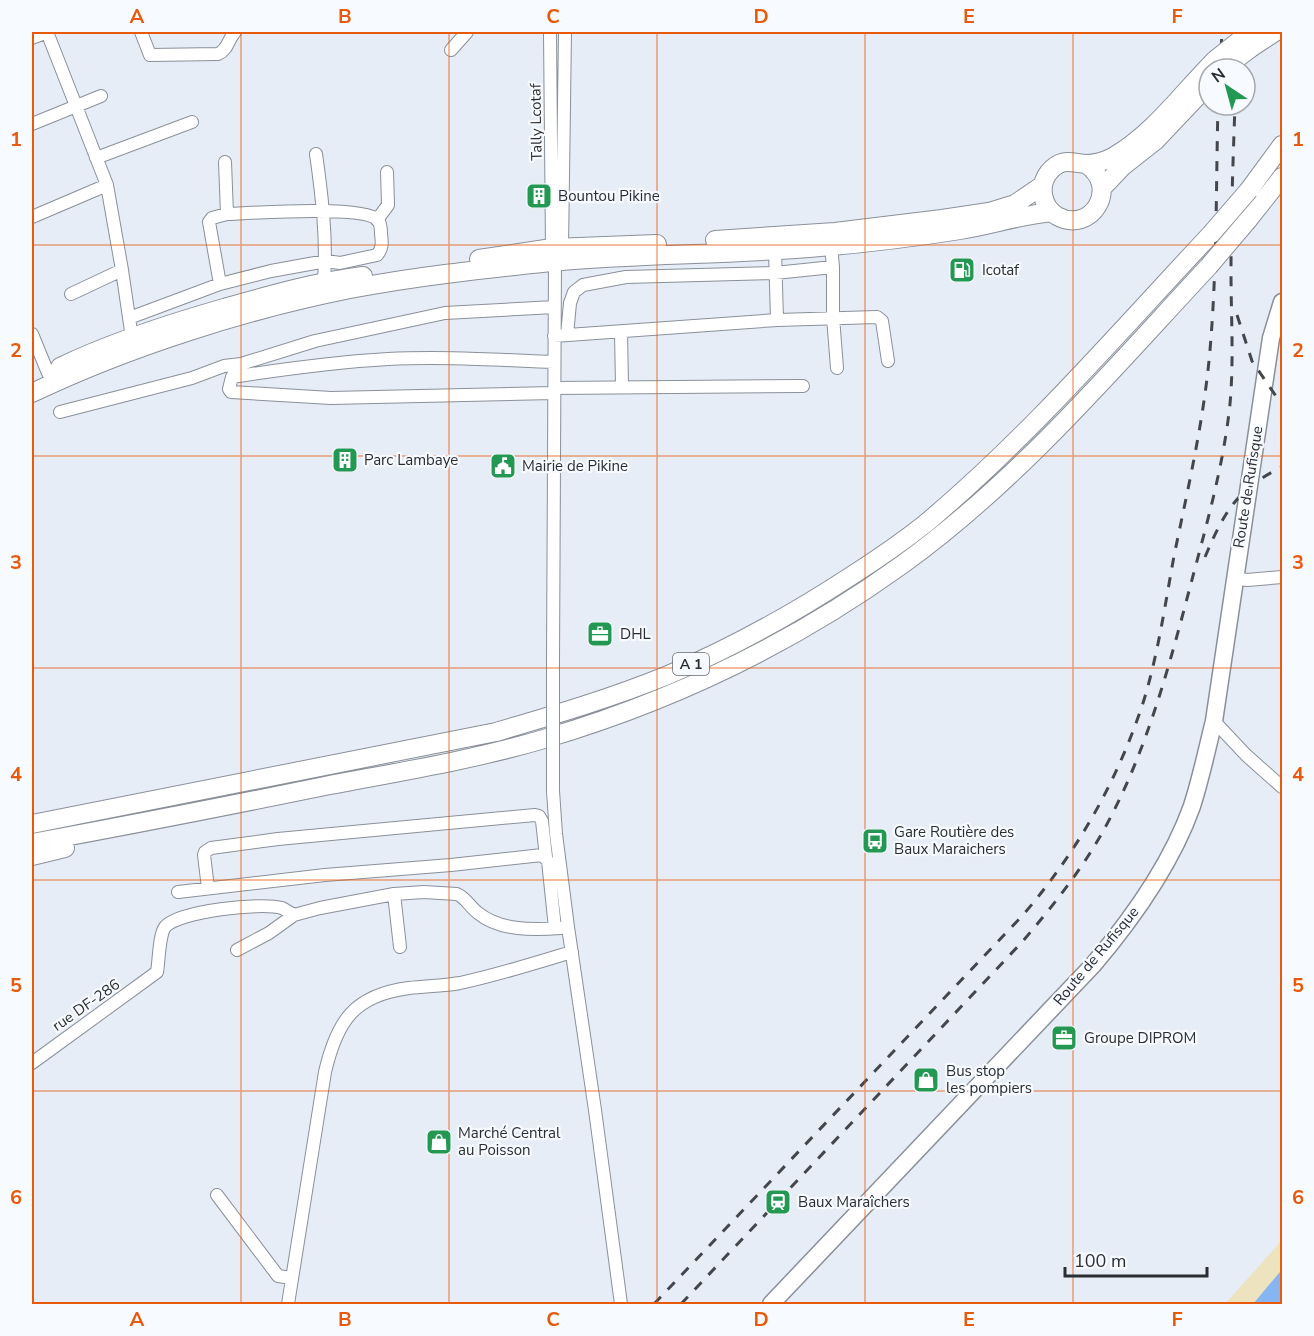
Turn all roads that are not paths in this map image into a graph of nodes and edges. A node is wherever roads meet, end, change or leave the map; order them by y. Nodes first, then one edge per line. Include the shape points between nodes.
1 (47, 32) edge
2 (141, 32) edge
3 (235, 32) edge
4 (466, 32) edge
5 (550, 32) edge
6 (565, 32) edge
7 (1275, 32) edge
8 (32, 38) edge
9 (1251, 39) edge
10 (451, 50) dead end
11 (1228, 57) edge
12 (1197, 85) edge
13 (101, 96) dead end
14 (1197, 97) edge
15 (75, 107) junction
16 (192, 122) dead end
17 (32, 124) edge
18 (1282, 145) edge
19 (316, 154) dead end
20 (96, 158) junction
21 (225, 162) dead end
22 (1086, 164) junction
23 (387, 172) dead end
24 (1282, 177) edge
25 (106, 185) junction
26 (1043, 185) junction
27 (1102, 188) junction
28 (324, 211) junction
29 (1052, 212) junction
30 (227, 214) junction
31 (32, 217) edge
32 (377, 220) junction
33 (831, 246) junction
34 (774, 250) junction
35 (556, 253) junction
36 (326, 261) junction
37 (833, 267) junction
38 (122, 270) junction
39 (775, 273) junction
40 (324, 281) junction
41 (220, 284) junction
42 (71, 294) dead end
43 (1282, 302) edge
44 (554, 307) junction
45 (833, 317) junction
46 (129, 318) junction
47 (777, 320) junction
48 (621, 332) junction
49 (560, 336) junction
50 (132, 338) junction
51 (33, 342) edge
52 (888, 361) dead end
53 (554, 362) junction
54 (241, 364) junction
55 (837, 368) dead end
56 (40, 376) edge
57 (232, 377) junction
58 (803, 386) dead end
59 (622, 387) junction
60 (553, 391) junction
61 (32, 393) edge
62 (60, 412) dead end
63 (1282, 577) edge
64 (1234, 578) junction
65 (1214, 721) junction
66 (1282, 787) edge
67 (32, 824) edge
68 (113, 828) junction
69 (32, 843) edge
70 (32, 856) edge
71 (546, 857) junction
72 (208, 888) junction
73 (178, 892) dead end
74 (394, 894) junction
75 (294, 915) junction
76 (568, 927) junction
77 (555, 928) junction
78 (400, 947) dead end
79 (237, 950) dead end
80 (572, 952) junction
81 (32, 1062) edge
82 (217, 1196) dead end
83 (292, 1278) junction
84 (288, 1305) edge
85 (621, 1305) edge
86 (771, 1305) edge

1 - 8 street
1 - 15 street
2 - 3 street via 150,56 218,54 225,50
4 - 10 street
5 - 35 street, Tally Lcotaf
6 - 35 street, Tally Lcotaf
7 - 9 highway
9 - 11 highway, bridge
12 - 22 highway via 1138,138 1109,158
13 - 15 street
14 - 27 highway
15 - 17 street
15 - 20 street
16 - 20 street
18 - 67 highway, A 1, bridge via 1211,234 1014,443 923,525 802,607 668,675 496,732
19 - 28 street
20 - 25 street
21 - 30 street
22 - 26 highway via 1064,162 1054,167
22 - 27 highway via 1097,174
23 - 32 street via 388,206
24 - 68 highway, A 1, bridge via 1209,266 1023,464 886,575 813,622 671,695 542,740 440,764
25 - 31 street
25 - 38 street
26 - 29 highway via 1045,202
26 - 35 highway via 1026,199 1005,208 897,226
27 - 29 highway via 1098,206 1084,218 1066,219
28 - 30 street
28 - 32 street via 368,215
28 - 36 street
29 - 33 highway via 961,230
30 - 41 street via 209,222
32 - 36 street via 382,246 377,255 340,263
33 - 34 highway
33 - 37 street
34 - 35 highway
34 - 39 street
35 - 40 highway
35 - 44 street
35 - 61 highway via 348,290 246,315 150,345
36 - 40 street
36 - 41 street
37 - 39 street
37 - 45 street
38 - 42 street
38 - 46 street
39 - 47 street
39 - 49 street via 626,276 583,285 574,292
40 - 50 highway
41 - 46 street
43 - 64 main road, Route de Rufisque via 1271,338
44 - 49 street
44 - 54 street via 445,313 315,340
45 - 47 street
45 - 52 street via 880,318
45 - 55 street
46 - 50 street
47 - 48 street
48 - 49 street
48 - 59 street
49 - 53 street
50 - 56 highway
51 - 56 street
53 - 57 street via 388,359
53 - 60 street
54 - 57 street
54 - 62 street
57 - 60 street via 231,392 331,398
58 - 59 street
59 - 60 street
60 - 76 street, bridge via 553,790
63 - 64 street
64 - 65 main road, Route de Rufisque
65 - 66 street
65 - 86 main road, Route de Rufisque via 1191,807 1161,870 1128,922 1093,965
68 - 69 highway, A 1
68 - 70 highway via 94,840
71 - 72 street
71 - 72 street via 542,821 535,815 211,848 204,855
71 - 77 street
72 - 73 street
74 - 75 street
74 - 77 street via 457,894 478,914 498,925
74 - 78 street
75 - 79 street
75 - 81 street, rue DF-286 via 272,907 235,908 172,921 163,930 157,972
76 - 77 street
76 - 80 street
80 - 83 street via 459,983 386,992 354,1010 331,1046
80 - 85 street
82 - 83 street via 279,1276
83 - 84 street

